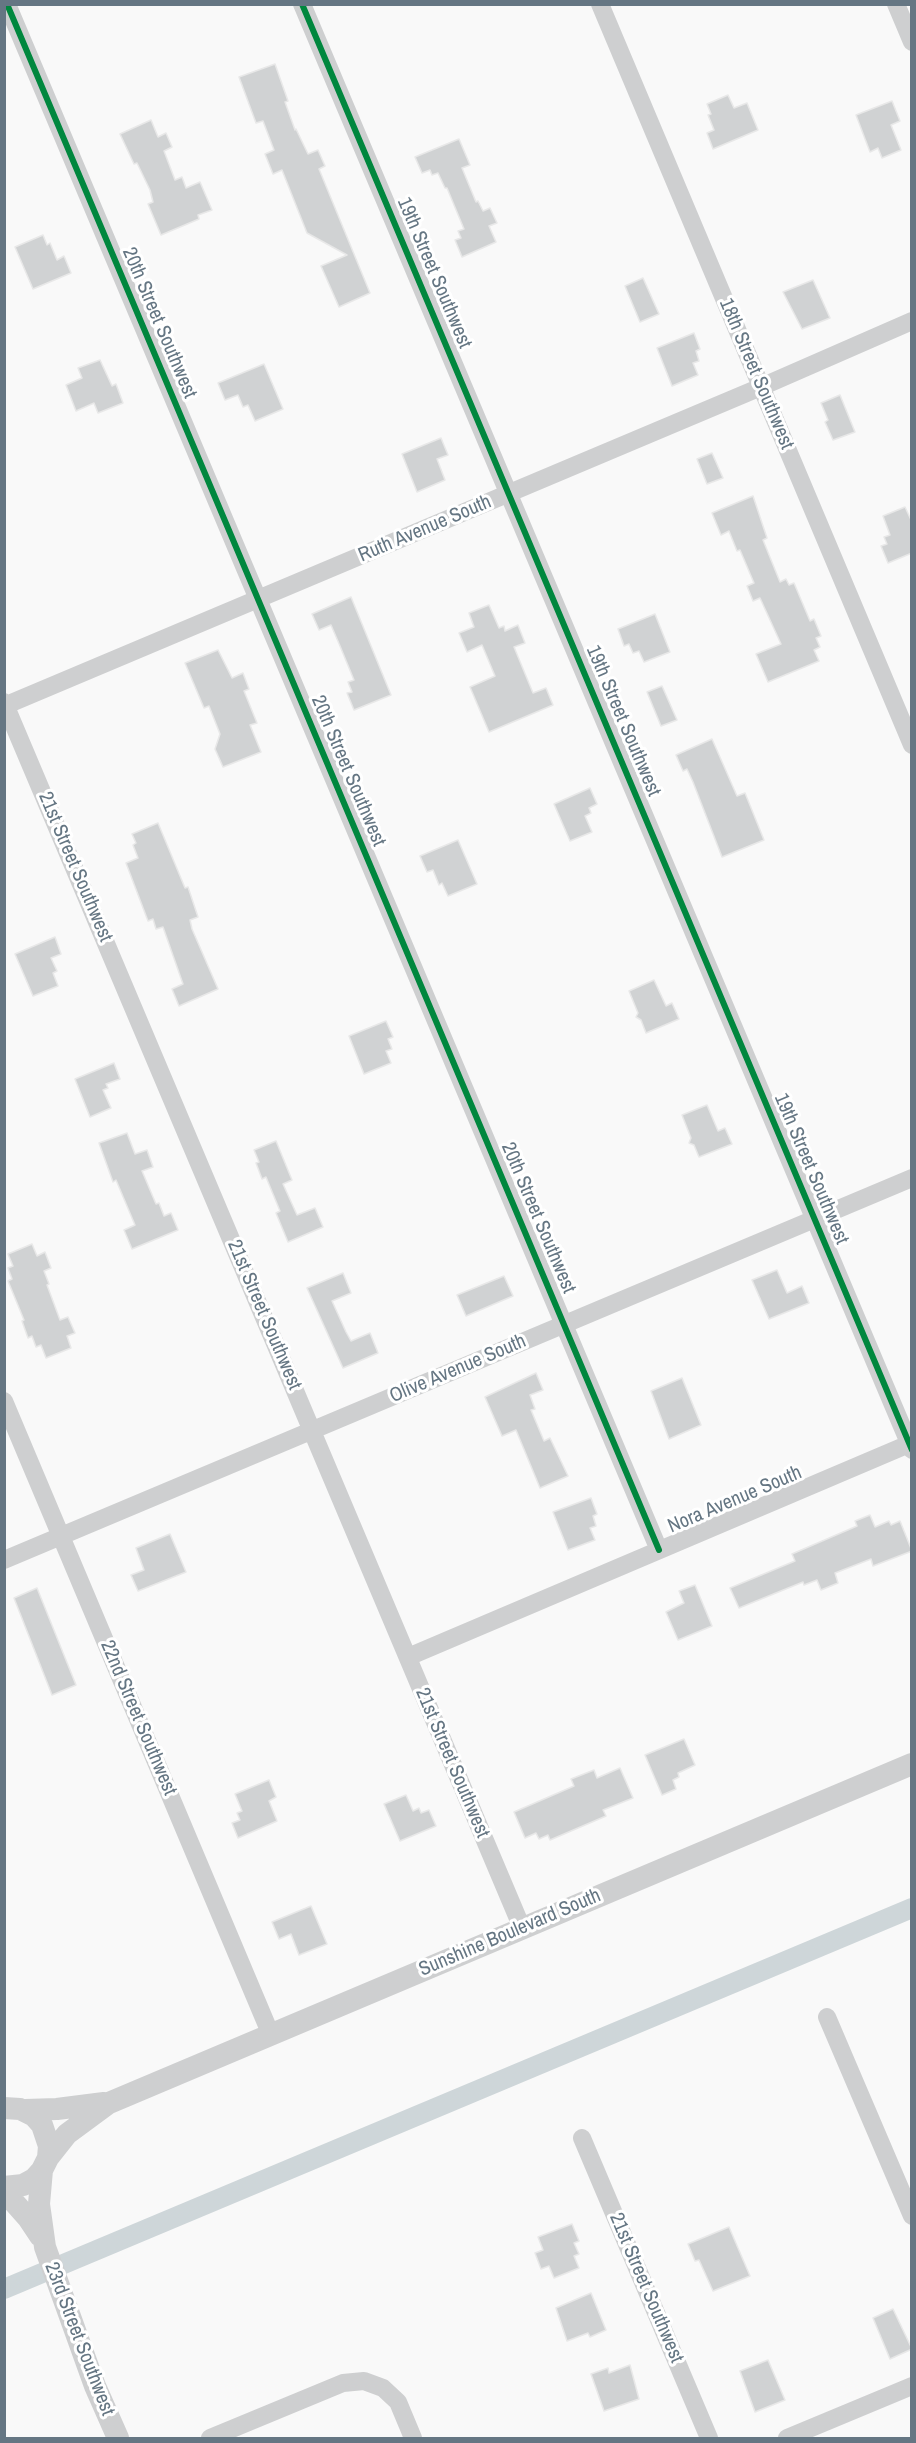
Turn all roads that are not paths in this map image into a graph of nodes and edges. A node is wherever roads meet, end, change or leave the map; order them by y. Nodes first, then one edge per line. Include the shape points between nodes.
1 (6, 4) edge
2 (302, 4) edge
3 (600, 4) edge
4 (896, 4) edge
5 (912, 42) edge
6 (912, 321) edge
7 (761, 387) junction
8 (509, 493) junction
9 (258, 600) junction
10 (5, 705) edge
11 (912, 745) edge
12 (912, 1178) edge
13 (814, 1219) junction
14 (564, 1324) junction
15 (4, 1401) edge
16 (313, 1430) junction
17 (910, 1447) edge
18 (61, 1536) junction
19 (659, 1550) junction
20 (4, 1560) edge
21 (408, 1657) junction
22 (912, 1764) edge
23 (522, 1928) junction
24 (827, 2017) dead end
25 (271, 2035) junction
26 (4, 2090) edge
27 (109, 2103) junction
28 (17, 2109) edge
29 (582, 2138) dead end
30 (45, 2164) junction
31 (4, 2189) edge
32 (912, 2216) edge
33 (44, 2244) junction
34 (912, 2386) edge
35 (117, 2439) edge
36 (210, 2439) edge
37 (413, 2439) edge
38 (709, 2439) edge
39 (787, 2439) edge

1 - 9 street, 20th Street Southwest
2 - 8 street, 19th Street Southwest
3 - 7 street, 18th Street Southwest
4 - 5 street
6 - 7 street, Ruth Avenue South
7 - 8 street, Ruth Avenue South
7 - 11 street, 18th Street Southwest
8 - 9 street, Ruth Avenue South
8 - 13 street, 19th Street Southwest
9 - 10 street, Ruth Avenue South
9 - 14 street, 20th Street Southwest
10 - 16 street, 21st Street Southwest
12 - 13 street, Olive Avenue South
13 - 14 street, Olive Avenue South
13 - 17 street, 19th Street Southwest
14 - 16 street, Olive Avenue South
14 - 19 street, 20th Street Southwest
15 - 18 street, 22nd Street Southwest
16 - 18 street, Olive Avenue South
16 - 21 street, 21st Street Southwest
17 - 19 street, Nora Avenue South
18 - 20 street, Olive Avenue South
18 - 25 street, 22nd Street Southwest
19 - 21 street, Nora Avenue South
21 - 23 street, 21st Street Southwest
22 - 23 street, Sunshine Boulevard South
23 - 25 street, Sunshine Boulevard South
24 - 32 street
25 - 27 street, Sunshine Boulevard South
26 - 28 street
27 - 28 street, Sunshine Boulevard South
27 - 30 street, Sunshine Boulevard South via 67,2134
28 - 30 street, 23rd Street Southwest via 42,2125 47,2135
29 - 38 street, 21st Street Southwest
30 - 31 street via 34,2179
30 - 33 street, 23rd Street Southwest via 39,2204
31 - 33 street, 23rd Street Southwest
33 - 35 street, 23rd Street Southwest
34 - 39 street
36 - 37 street via 343,2383 364,2381 383,2388 398,2402

